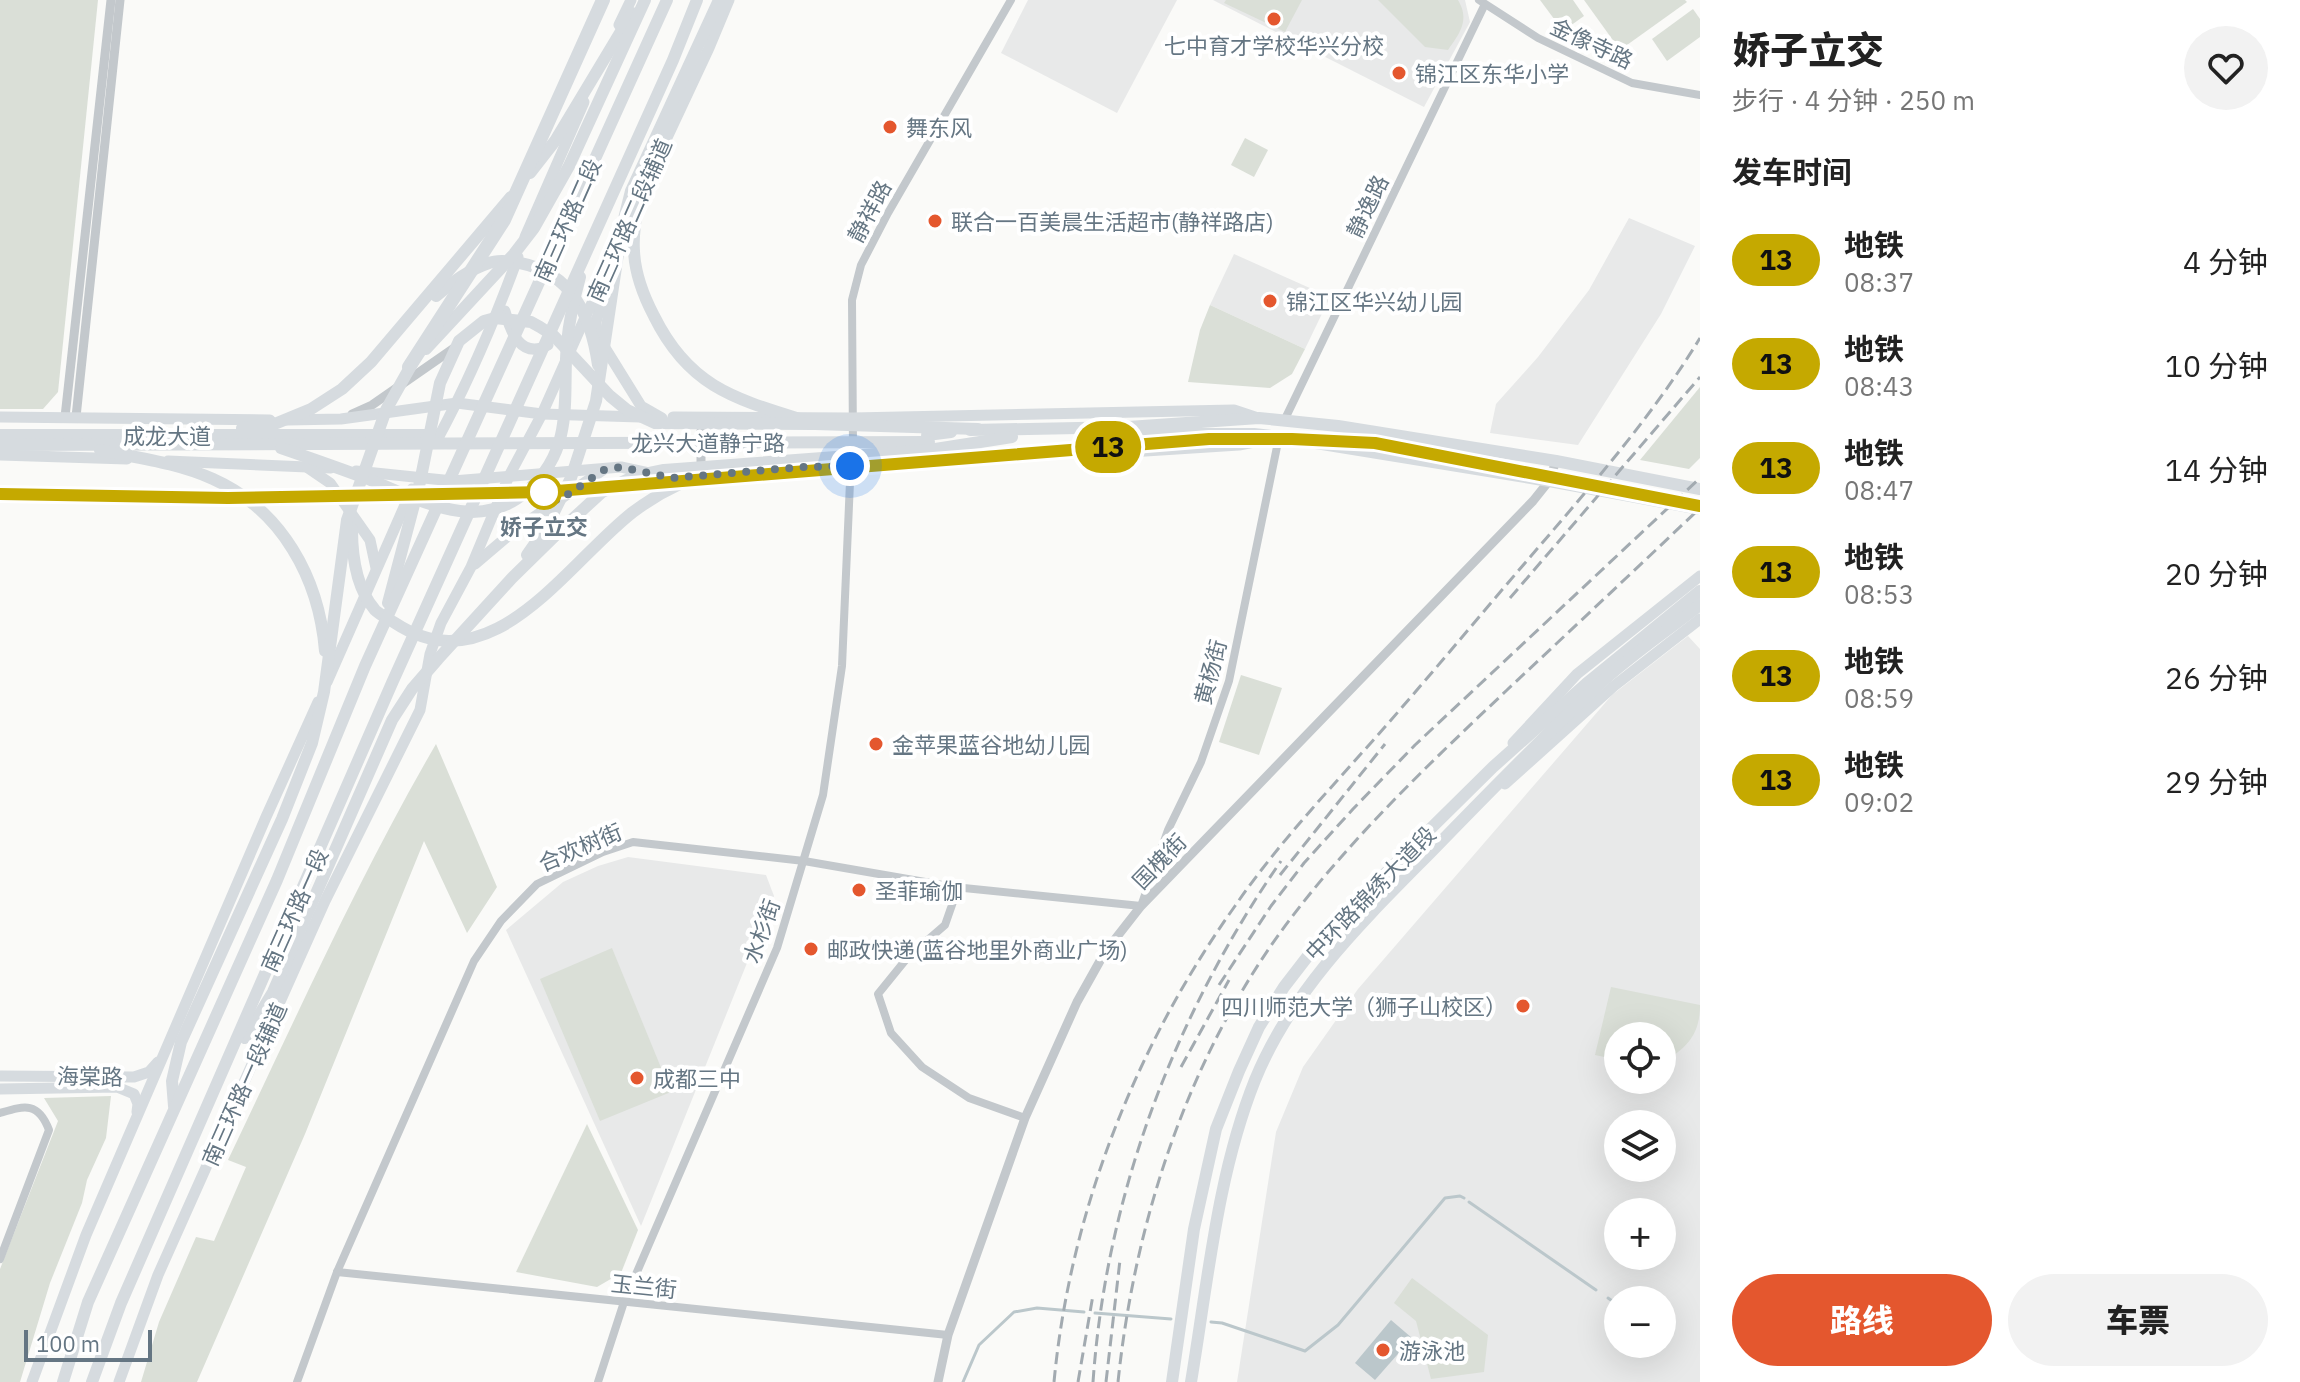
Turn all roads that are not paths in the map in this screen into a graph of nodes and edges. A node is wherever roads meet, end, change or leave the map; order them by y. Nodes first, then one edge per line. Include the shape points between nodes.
1 (111, 0) edge
2 (120, 0) edge
3 (603, 0) edge
4 (631, 0) edge
5 (642, 0) edge
6 (667, 0) edge
7 (697, 0) edge
8 (719, 0) edge
9 (729, 0) edge
10 (1011, 0) edge
11 (1481, 3) edge
12 (1700, 95) edge
13 (655, 140) junction
14 (590, 240) junction
15 (609, 274) junction
16 (503, 298) junction
17 (588, 311) junction
18 (415, 313) junction
19 (494, 317) junction
20 (409, 367) junction
21 (599, 378) junction
22 (457, 403) junction
23 (542, 414) junction
24 (0, 417) edge
25 (70, 417) junction
26 (721, 417) junction
27 (662, 418) junction
28 (853, 418) junction
29 (1259, 418) junction
30 (341, 419) junction
31 (1284, 421) junction
32 (815, 424) junction
33 (0, 435) edge
34 (1279, 437) junction
35 (334, 439) junction
36 (468, 439) joint
37 (928, 439) junction
38 (76, 440) junction
39 (501, 440) joint
40 (528, 440) joint
41 (271, 444) junction
42 (0, 445) edge
43 (0, 455) edge
44 (1556, 461) junction
45 (745, 465) junction
46 (304, 466) junction
47 (850, 466) junction
48 (621, 467) junction
49 (418, 476) junction
50 (509, 476) junction
51 (701, 476) junction
52 (1549, 481) junction
53 (359, 485) junction
54 (1700, 489) edge
55 (1700, 509) edge
56 (471, 567) junction
57 (376, 568) junction
58 (1700, 576) edge
59 (512, 578) junction
60 (1700, 591) edge
61 (1700, 605) edge
62 (1700, 619) edge
63 (378, 639) junction
64 (324, 692) junction
65 (1493, 767) junction
66 (1464, 817) junction
67 (804, 861) junction
68 (954, 887) junction
69 (1141, 906) junction
70 (168, 1048) junction
71 (226, 1068) junction
72 (0, 1076) edge
73 (0, 1089) edge
74 (174, 1110) junction
75 (0, 1113) edge
76 (1025, 1118) junction
77 (136, 1122) junction
78 (0, 1259) edge
79 (337, 1272) junction
80 (624, 1302) junction
81 (948, 1335) junction
82 (32, 1382) edge
83 (63, 1382) edge
84 (92, 1382) edge
85 (119, 1382) edge
86 (297, 1382) edge
87 (598, 1382) edge
88 (938, 1382) edge
89 (1172, 1382) edge
90 (1191, 1382) edge

1 - 25 street
2 - 25 street
3 - 20 highway via 504,220
4 - 16 main road via 529,223
5 - 18 main road via 555,141
5 - 20 main road via 569,166 534,228
6 - 36 main road, 南三环路二段
7 - 14 main road, 南三环路二段
8 - 13 main road
9 - 15 main road, 南三环路二段辅道
10 - 28 street, 静祥路 via 861,265 852,300
11 - 12 street, 金像寺路 via 1538,38 1632,83
11 - 31 street, 静逸路
13 - 21 main road via 631,191 622,227
13 - 32 main road via 642,177 634,251 645,299 663,335 677,356 721,391
14 - 39 main road, 南三环路二段
14 - 41 main road via 566,344 557,452 547,470 514,502 485,512 428,506
15 - 17 main road, 南三环路二段辅道
15 - 27 main road via 597,335 641,406
16 - 17 main road via 511,335 524,346 542,348 568,333
16 - 19 main road
17 - 23 main road, 南三环路二段辅道
18 - 21 main road via 464,273 493,261 537,266 559,278 582,308
18 - 38 main road via 342,389 277,423 147,428
19 - 22 main road
19 - 30 street via 372,405
20 - 53 main road via 386,410
21 - 59 main road via 571,478
22 - 23 main road
22 - 30 main road
22 - 49 main road
23 - 27 main road
23 - 40 main road, 南三环路二段辅道
24 - 25 main road
25 - 30 main road
26 - 27 main road
26 - 28 main road
26 - 51 street via 701,431
28 - 29 main road via 1234,410
28 - 47 street, 静祥路
29 - 31 main road, 龙兴大道静宁路
29 - 37 main road, 龙兴大道静宁路 via 978,429
31 - 44 main road, 龙兴大道静宁路
32 - 37 main road
32 - 63 main road via 655,423 610,396 540,327 510,318 484,321 459,341 440,383
33 - 38 main road, 成龙大道
34 - 37 main road
34 - 47 main road via 1239,445 968,454
34 - 52 main road
34 - 69 street, 黄杨街 via 1229,681
35 - 37 main road, 龙兴大道静宁路
35 - 38 main road, 成龙大道
35 - 41 main road, 成龙大道
36 - 63 main road, 南三环路一段
37 - 45 main road
38 - 41 main road, 成龙大道
38 - 42 main road, 成龙大道
38 - 64 main road via 215,480 274,522 301,560 318,607 325,649
39 - 71 main road, 南三环路一段
40 - 50 main road, 南三环路一段辅道
43 - 46 main road
44 - 52 street, 国槐街
44 - 54 main road, 龙兴大道静宁路
45 - 53 main road via 668,490 633,512 515,619 486,634 451,642 428,639 375,610 353,559
45 - 59 main road via 664,470 635,476 602,492
46 - 49 main road
46 - 57 main road via 330,483 370,540
47 - 51 main road
47 - 67 street, 水杉街 via 842,666 823,795
48 - 50 main road
48 - 51 main road via 672,478
48 - 56 main road via 604,470
49 - 50 main road via 453,481
49 - 57 main road
50 - 56 main road, 南三环路一段辅道
52 - 55 main road
52 - 69 street, 国槐街
53 - 64 main road via 347,520
56 - 85 main road, 南三环路一段辅道 via 437,633 420,710 319,914 158,1275
57 - 70 main road
58 - 65 main road via 1577,674
59 - 71 main road via 412,689 392,720 273,992
60 - 65 main road, 中环路锦绣大道段
61 - 66 main road, 中环路锦绣大道段 via 1606,678
62 - 66 main road
63 - 74 main road, 南三环路一段
64 - 74 main road via 312,743 282,819 181,1042 172,1081
65 - 89 main road, 中环路锦绣大道段 via 1328,930 1259,1027 1216,1129 1194,1229
66 - 90 main road, 中环路锦绣大道段 via 1346,938 1305,991 1256,1077 1233,1137
67 - 68 street, 合欢树街
67 - 79 street, 合欢树街 via 633,842 537,884 501,921 474,961
67 - 80 street, 水杉街 via 777,948
68 - 69 street, 合欢树街
68 - 76 street via 945,925 908,957 878,994 891,1033 922,1067 969,1098
69 - 76 street, 国槐街 via 1105,952 1077,1002
70 - 72 main road, 海棠路 via 149,1072 134,1077
70 - 77 main road
71 - 84 main road, 南三环路一段 via 121,1303
73 - 77 main road, 海棠路 via 127,1089 138,1104
74 - 83 main road, 南三环路一段 via 88,1302
75 - 78 street via 28,1107 42,1116 49,1130
76 - 81 street, 国槐街
77 - 82 main road via 86,1235
79 - 80 street, 玉兰街
79 - 86 street, 合欢树街
80 - 81 street, 玉兰街
80 - 87 street, 水杉街
81 - 88 street, 国槐街

